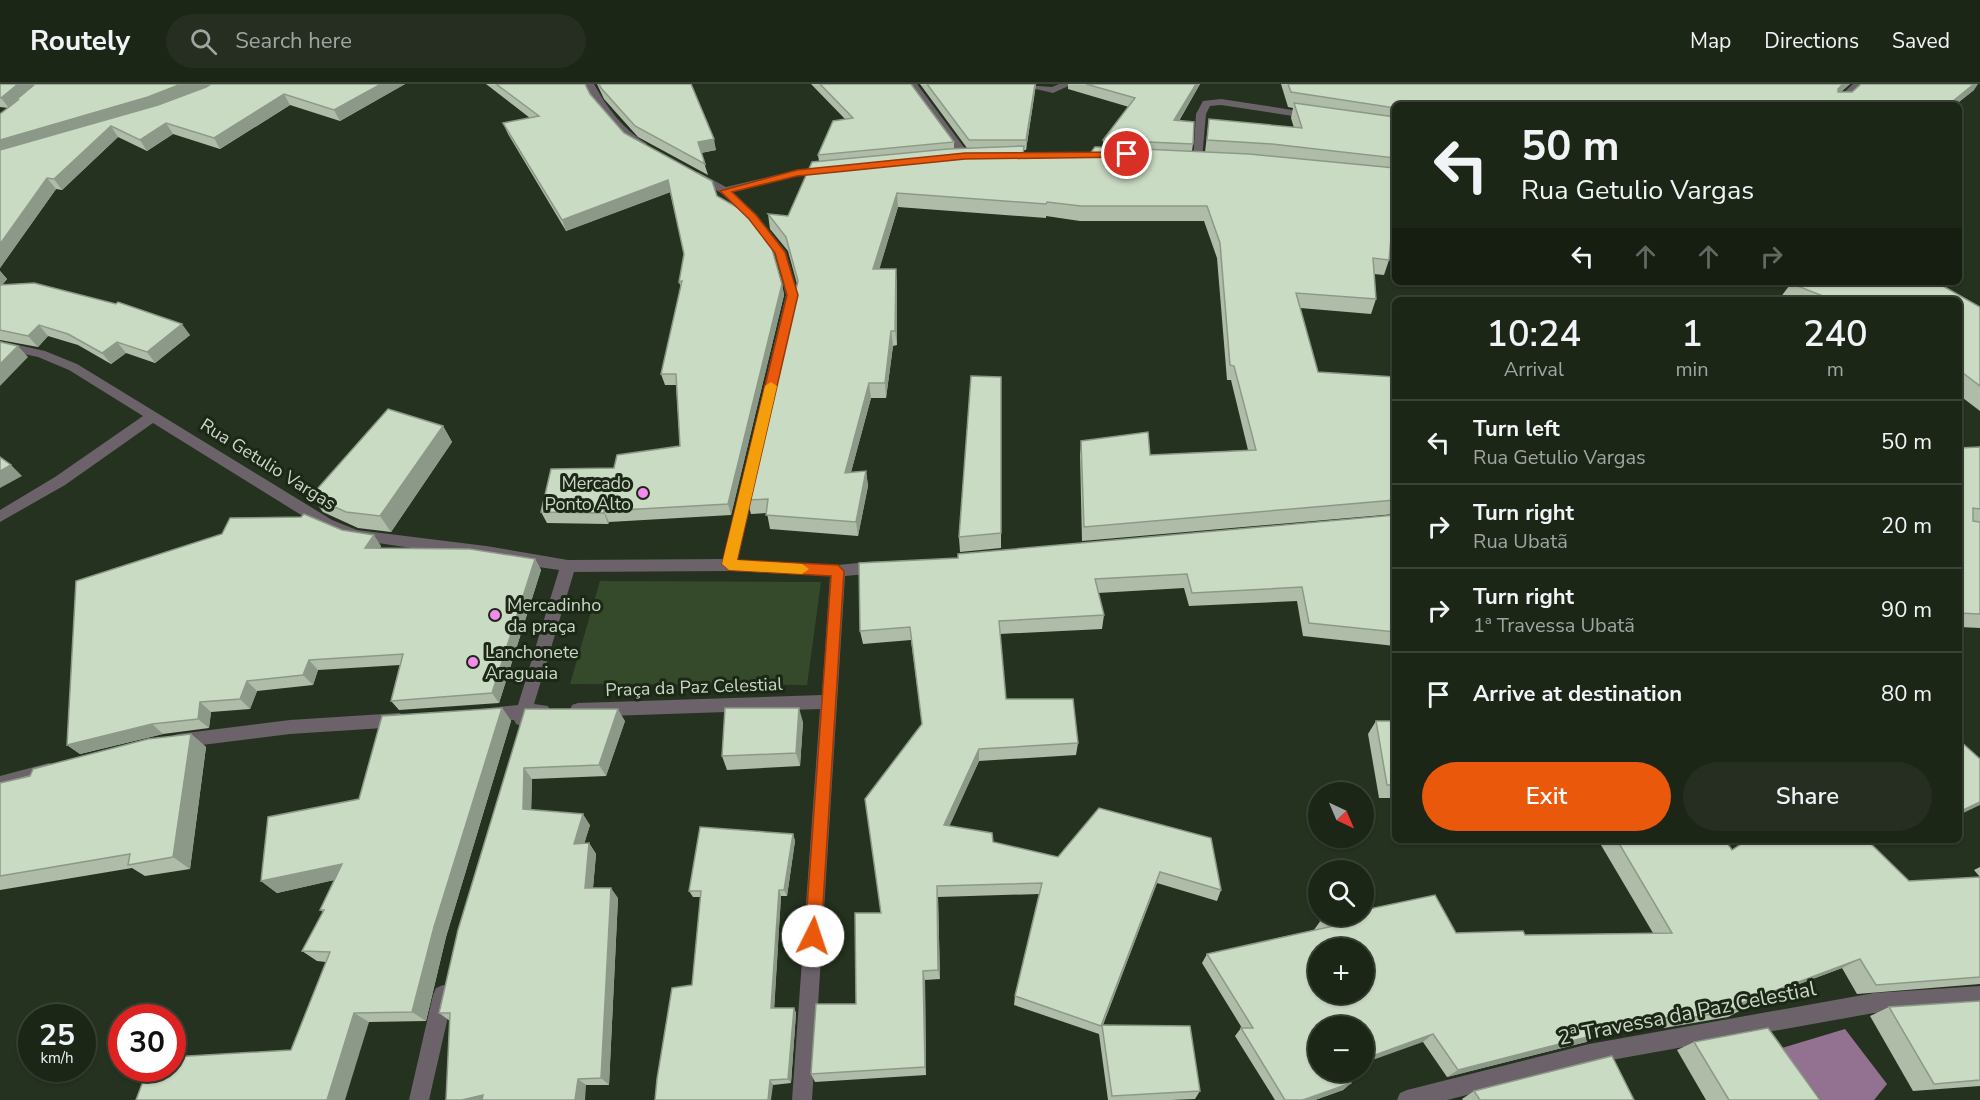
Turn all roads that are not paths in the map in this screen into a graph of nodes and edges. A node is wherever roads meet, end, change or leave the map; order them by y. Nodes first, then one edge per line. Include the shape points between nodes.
1 (589, 84) edge
2 (912, 84) edge
3 (1019, 84) edge
4 (1068, 84) edge
5 (1859, 84) edge
6 (1838, 102) edge
7 (1327, 118) edge
8 (652, 151) edge
9 (977, 156) edge
10 (1209, 160) edge
11 (839, 169) edge
12 (689, 171) edge
13 (725, 191) junction
14 (0, 345) edge
15 (153, 416) junction
16 (0, 517) edge
17 (729, 564) junction
18 (896, 565) edge
19 (568, 566) junction
20 (838, 571) junction
21 (829, 702) junction
22 (524, 711) junction
23 (466, 715) edge
24 (419, 718) edge
25 (518, 734) edge
26 (164, 743) edge
27 (61, 768) edge
28 (0, 784) edge
29 (449, 973) edge
30 (1980, 996) edge
31 (418, 1100) edge
32 (802, 1100) edge
33 (1407, 1100) edge

1 - 8 street via 598,101 633,141
2 - 9 street via 960,157
3 - 4 street via 1053,90
5 - 6 street
7 - 10 street via 1207,103 1192,159
11 - 13 street via 797,173
12 - 13 street
13 - 17 street via 753,217 780,252 792,295
14 - 15 street, Rua Getulio Vargas via 41,354 73,367
15 - 16 street via 60,481
15 - 19 street, Rua Getulio Vargas via 327,524 356,535
17 - 19 street, Rua Getulio Vargas
17 - 20 street, Rua Getulio Vargas
18 - 20 street, Rua Getulio Vargas
19 - 22 street
20 - 21 street
21 - 22 street, Praça da Paz Celestial
21 - 32 street
22 - 23 street, Praça da Paz Celestial
22 - 25 street
24 - 26 street via 290,727
27 - 28 street
29 - 31 street
30 - 33 street, 2ª Travessa da Paz Celestial via 1874,1003 1588,1054

